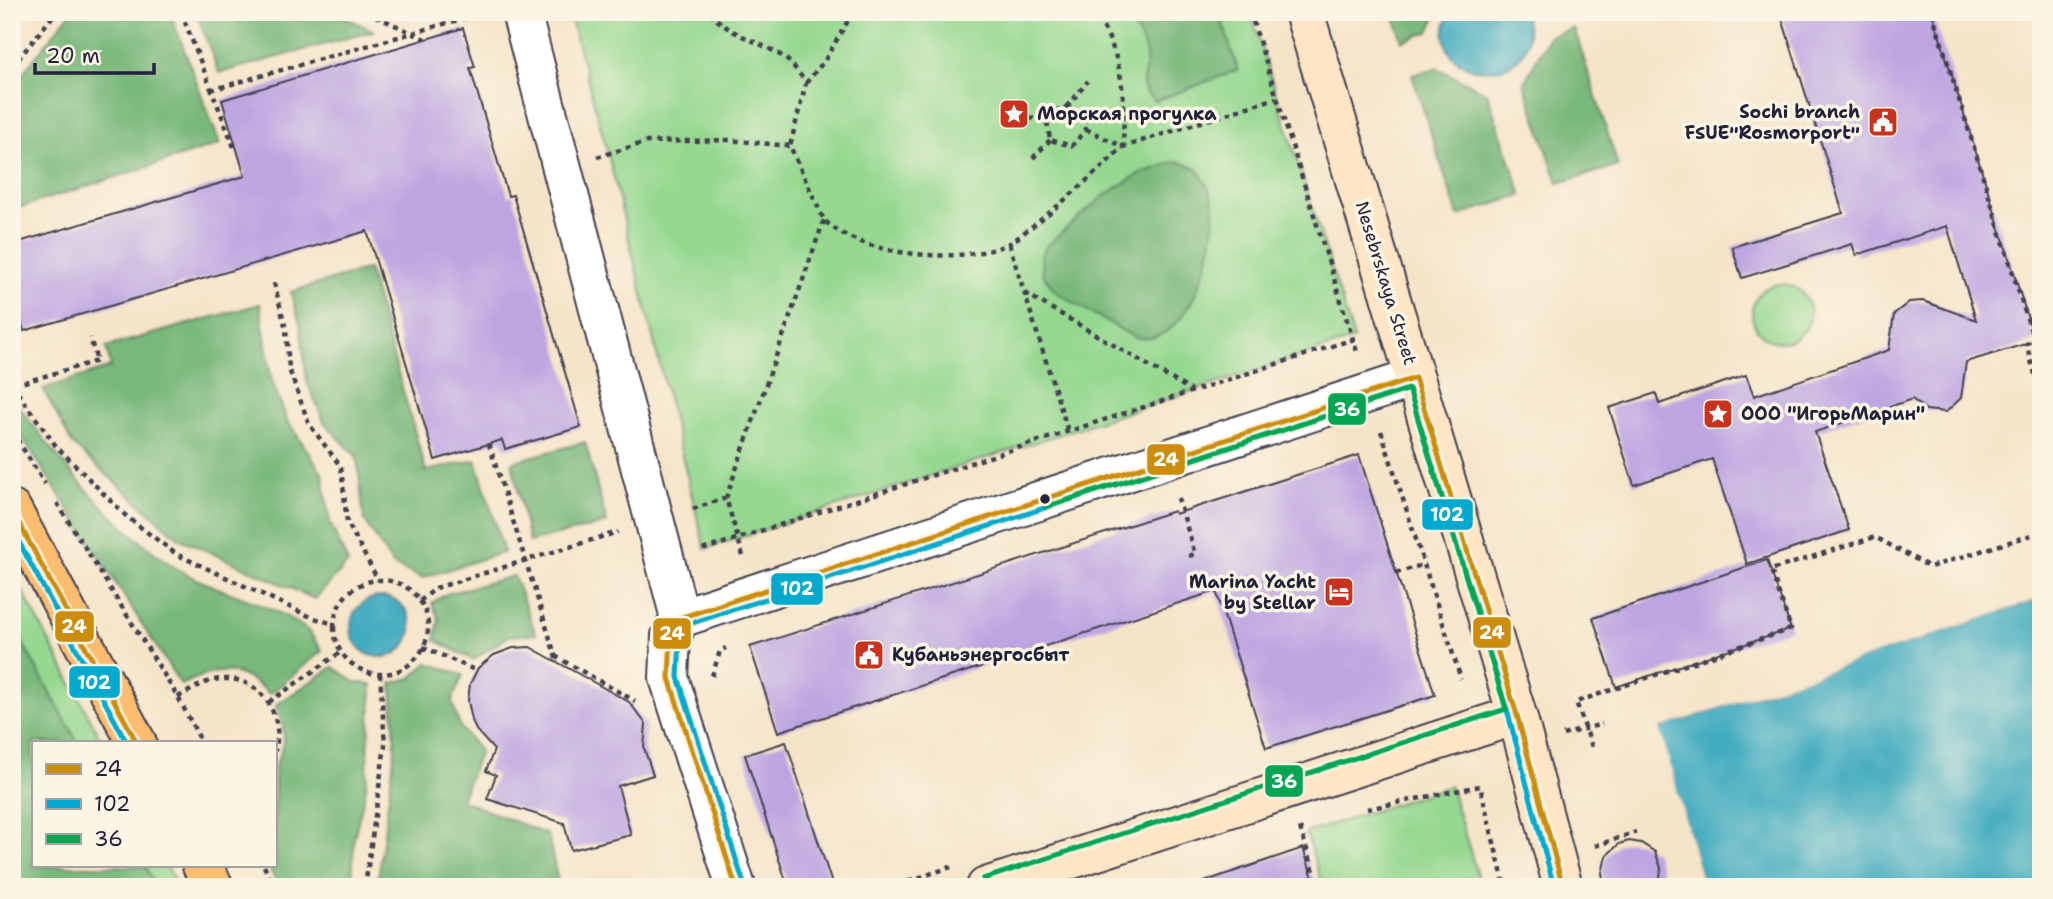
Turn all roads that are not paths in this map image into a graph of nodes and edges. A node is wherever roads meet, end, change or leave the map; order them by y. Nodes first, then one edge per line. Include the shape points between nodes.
1 (521, 12) edge
2 (1304, 12) edge
3 (1415, 378) junction
4 (12, 510) edge
5 (680, 618) junction
6 (1517, 715) junction
7 (136, 741) edge
8 (203, 867) edge
9 (214, 887) edge
10 (736, 887) edge
11 (986, 887) edge
12 (1563, 887) edge

1 - 5 street
2 - 3 main road, Nesebrskaya Street
3 - 5 street
3 - 6 main road, Nesebrskaya Street
4 - 7 main road
5 - 10 street via 671,636 669,678
6 - 11 main road
6 - 12 main road, Nesebrskaya Street
8 - 9 main road

